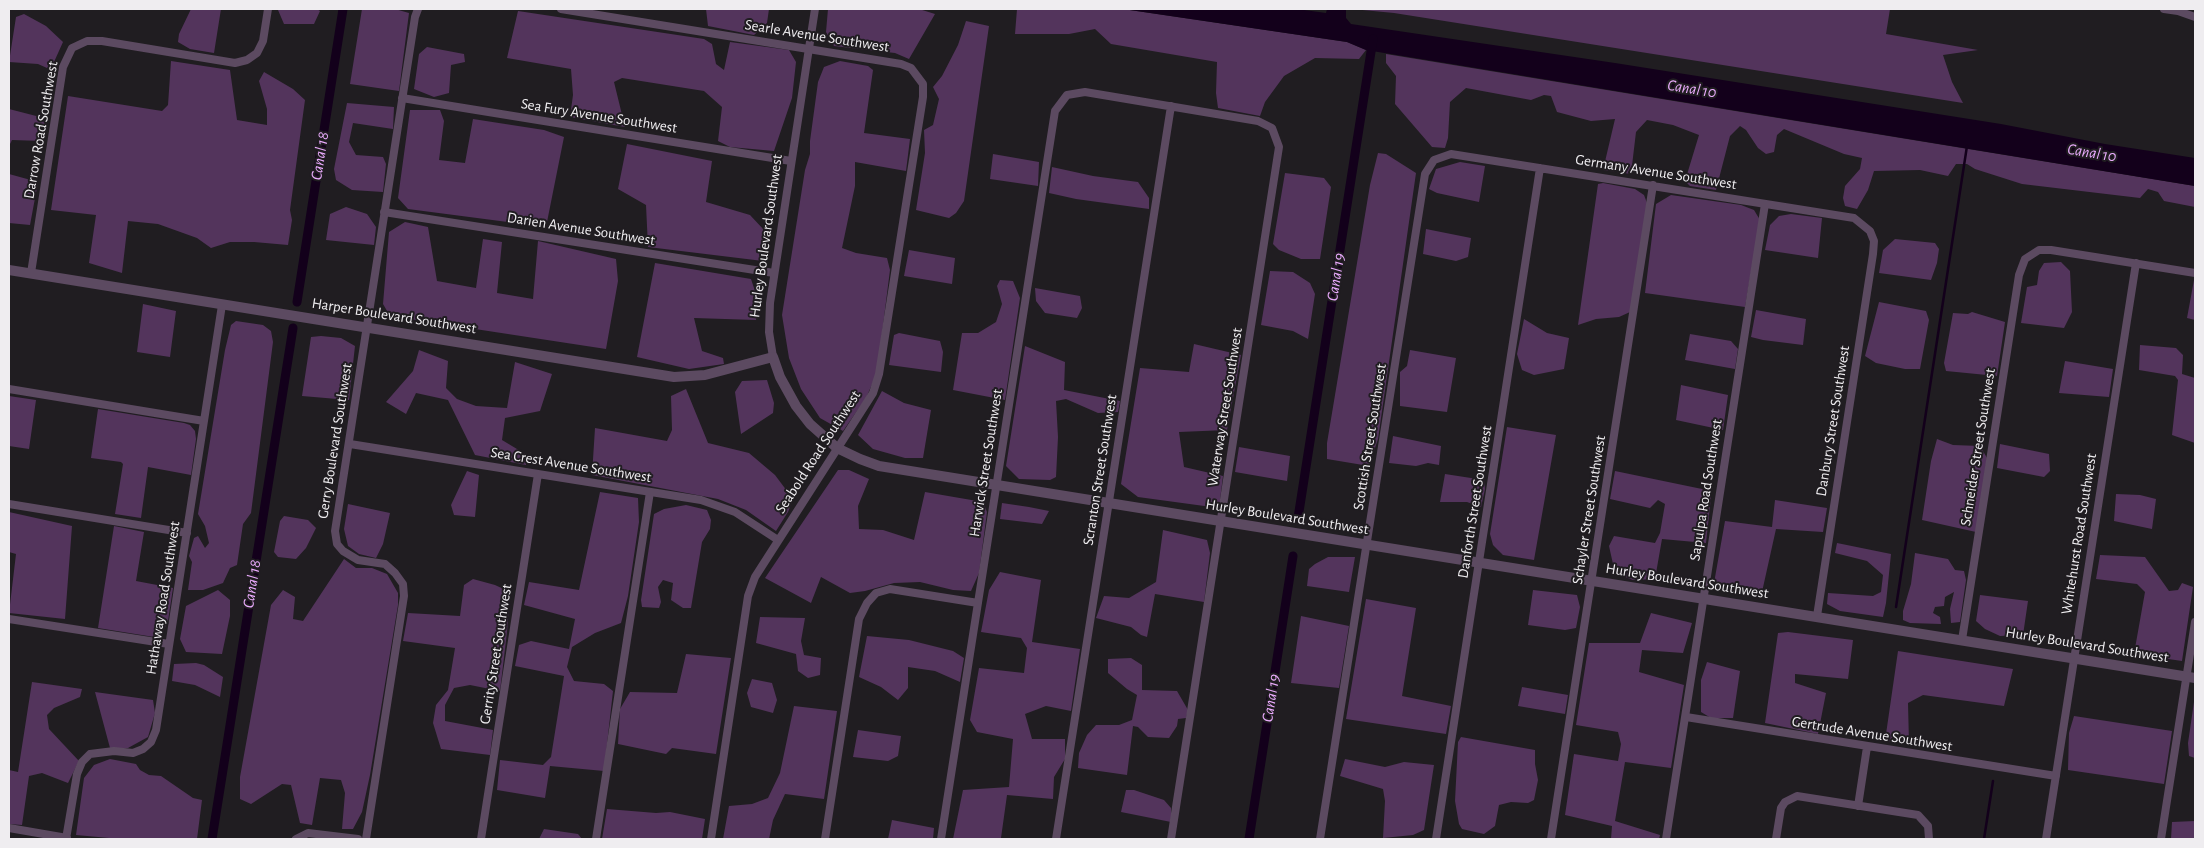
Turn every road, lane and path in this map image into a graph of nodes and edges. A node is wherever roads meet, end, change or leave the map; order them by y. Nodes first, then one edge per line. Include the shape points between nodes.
1 (268, 9) edge
2 (418, 9) edge
3 (561, 9) edge
4 (815, 9) edge
5 (2164, 9) edge
6 (2195, 17) edge
7 (809, 49) junction
8 (917, 74) joint
9 (402, 98) junction
10 (1171, 106) junction
11 (1434, 160) joint
12 (791, 161) junction
13 (1540, 168) junction
14 (1653, 185) junction
15 (1765, 204) junction
16 (384, 212) junction
17 (1870, 231) joint
18 (2136, 263) junction
19 (9, 270) edge
20 (31, 273) junction
21 (774, 273) junction
22 (2195, 273) edge
23 (222, 305) junction
24 (367, 327) junction
25 (773, 357) junction
26 (9, 389) edge
27 (204, 421) junction
28 (350, 444) junction
29 (837, 448) junction
30 (538, 474) junction
31 (996, 486) junction
32 (650, 492) junction
33 (9, 504) edge
34 (1109, 504) junction
35 (1221, 522) junction
36 (187, 533) junction
37 (778, 540) junction
38 (1367, 545) junction
39 (1479, 563) junction
40 (1592, 581) junction
41 (1703, 599) junction
42 (978, 603) junction
43 (1817, 616) junction
44 (9, 619) edge
45 (2195, 622) edge
46 (1962, 640) junction
47 (169, 644) junction
48 (2073, 659) junction
49 (2191, 678) edge
50 (1686, 717) junction
51 (1867, 747) junction
52 (2056, 776) junction
53 (1858, 806) junction
54 (9, 828) edge
55 (67, 839) edge
56 (297, 839) edge
57 (358, 839) edge
58 (366, 839) edge
59 (481, 839) edge
60 (596, 839) edge
61 (711, 839) edge
62 (825, 839) edge
63 (941, 839) edge
64 (1056, 839) edge
65 (1171, 839) edge
66 (1320, 839) edge
67 (1436, 839) edge
68 (1551, 839) edge
69 (1666, 839) edge
70 (1776, 839) edge
71 (1929, 839) edge
72 (2046, 839) edge
73 (2161, 839) edge

1 - 20 street, Darrow Road Southwest via 263,41 257,53 235,63 102,41 87,41 72,48 63,67
2 - 9 street, Gerry Boulevard Southwest
3 - 7 street, Searle Avenue Southwest
4 - 7 street, Hurley Boulevard Southwest
5 - 6 street
7 - 8 street, Searle Avenue Southwest via 901,64
7 - 12 street, Hurley Boulevard Southwest
8 - 29 street, Seabold Road Southwest via 923,84 923,97 880,374 873,393
9 - 12 street, Sea Fury Avenue Southwest
9 - 16 street, Gerry Boulevard Southwest
10 - 31 street, Harwick Street Southwest via 1085,92 1067,95 1055,111
10 - 34 street, Scranton Street Southwest
10 - 35 street, Waterway Street Southwest via 1258,121 1272,128 1279,147
11 - 13 street, Germany Avenue Southwest via 1451,154
11 - 38 street, Scottish Street Southwest via 1425,174
12 - 21 street, Hurley Boulevard Southwest
13 - 14 street, Germany Avenue Southwest
13 - 39 street, Danforth Street Southwest
14 - 15 street, Germany Avenue Southwest
14 - 40 street, Schayler Street Southwest
15 - 17 street, Germany Avenue Southwest via 1854,218
15 - 41 street, Sapulpa Road Southwest
16 - 21 street, Darien Avenue Southwest
16 - 24 street, Gerry Boulevard Southwest
17 - 43 street, Danbury Street Southwest via 1874,241 1873,254
18 - 22 street
18 - 46 street, Schneider Street Southwest via 2052,250 2039,250 2025,259 2019,275
18 - 48 street, Whitehurst Road Southwest
19 - 20 street, Harper Boulevard Southwest
20 - 23 street, Harper Boulevard Southwest
21 - 25 street, Hurley Boulevard Southwest via 769,332
23 - 24 street, Harper Boulevard Southwest
23 - 27 street, Hathaway Road Southwest
24 - 25 street, Harper Boulevard Southwest via 674,377 705,375
24 - 28 street, Gerry Boulevard Southwest
25 - 29 street, Hurley Boulevard Southwest via 796,406 810,424
26 - 27 street
27 - 36 street, Hathaway Road Southwest
28 - 30 street, Sea Crest Avenue Southwest
28 - 58 street, Gerry Boulevard Southwest via 335,531 337,544 358,560 385,564 403,584 404,596
29 - 31 street, Hurley Boulevard Southwest via 876,465
29 - 37 street, Seabold Road Southwest
30 - 32 street, Sea Crest Avenue Southwest
30 - 59 street, Gerrity Street Southwest
31 - 34 street, Hurley Boulevard Southwest
31 - 42 street, Harwick Street Southwest
32 - 37 street, Sea Crest Avenue Southwest via 716,504 735,512
32 - 60 street
33 - 36 street
34 - 35 street, Hurley Boulevard Southwest
34 - 64 street, Scranton Street Southwest
35 - 38 street, Hurley Boulevard Southwest
35 - 65 street, Waterway Street Southwest
36 - 47 street, Hathaway Road Southwest
37 - 61 street, Seabold Road Southwest via 755,577 748,596
38 - 39 street, Hurley Boulevard Southwest
38 - 66 street, Scottish Street Southwest
39 - 40 street, Hurley Boulevard Southwest
39 - 67 street, Danforth Street Southwest
40 - 41 street, Hurley Boulevard Southwest
40 - 68 street, Schayler Street Southwest
41 - 43 street, Hurley Boulevard Southwest
41 - 50 street, Sapulpa Road Southwest
42 - 62 street via 890,589 876,592 867,603 860,619
42 - 63 street, Harwick Street Southwest
43 - 46 street, Hurley Boulevard Southwest
44 - 47 street
45 - 49 street
46 - 48 street, Hurley Boulevard Southwest
47 - 55 street, Hathaway Road Southwest via 156,730 151,742 133,753 103,751 90,754 82,762 77,774
48 - 49 street, Hurley Boulevard Southwest
48 - 52 street, Whitehurst Road Southwest
49 - 73 street
50 - 51 street, Gertrude Avenue Southwest
50 - 69 street, Sapulpa Road Southwest
51 - 52 street, Gertrude Avenue Southwest
51 - 53 street
52 - 72 street, Whitehurst Road Southwest
53 - 70 street via 1792,798 1781,808
53 - 71 street via 1918,815 1928,826
54 - 55 street
56 - 57 street via 308,833 319,833

